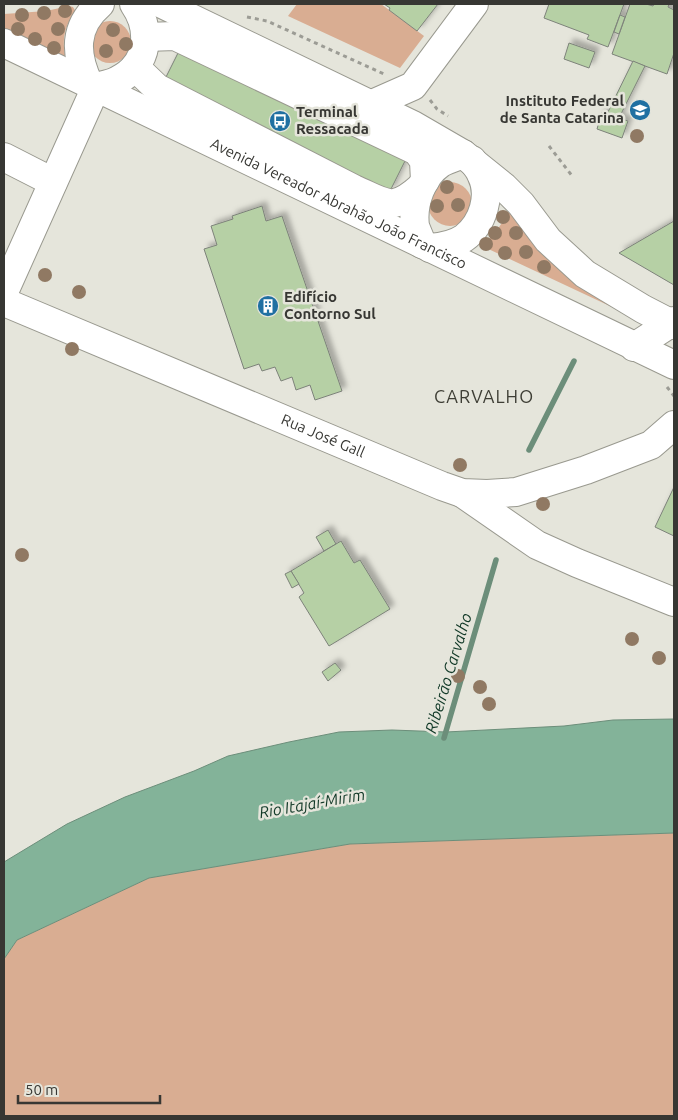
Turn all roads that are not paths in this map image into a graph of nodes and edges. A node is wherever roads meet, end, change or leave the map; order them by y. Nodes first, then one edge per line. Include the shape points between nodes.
1 (100, 4) edge
2 (134, 4) edge
3 (162, 4) edge
4 (474, 4) edge
5 (146, 38) junction
6 (4, 43) edge
7 (134, 68) junction
8 (402, 80) junction
9 (93, 85) junction
10 (370, 105) junction
11 (413, 125) junction
12 (468, 157) junction
13 (4, 158) edge
14 (53, 182) junction
15 (423, 184) junction
16 (426, 246) junction
17 (4, 292) edge
18 (4, 302) edge
19 (673, 323) edge
20 (634, 346) junction
21 (674, 364) edge
22 (674, 425) edge
23 (662, 445) edge
24 (462, 493) junction
25 (674, 602) edge

1 - 9 main road via 87,17 79,38 80,61
2 - 5 main road via 141,13
3 - 10 main road
4 - 8 main road
5 - 7 main road
5 - 15 main road via 175,36 417,151 424,162
6 - 9 main road, Avenida Vereador Abrahão João Francisco
7 - 9 main road via 118,80
7 - 15 main road via 156,88 386,203 405,200
8 - 10 main road
8 - 11 main road
9 - 14 main road
9 - 16 main road, Avenida Vereador Abrahão João Francisco
10 - 11 main road
11 - 12 main road
12 - 15 main road via 441,164
12 - 16 main road via 482,175 486,192 484,210 476,226 464,238 448,246
12 - 19 main road via 504,186 548,240 585,274 626,300
13 - 14 main road
14 - 17 main road
15 - 16 main road via 415,206 416,225
16 - 20 main road, Avenida Vereador Abrahão João Francisco
18 - 24 main road, Rua José Gall
19 - 20 main road
20 - 21 main road, Avenida Vereador Abrahão João Francisco
22 - 23 main road, Rua José Gall
23 - 24 main road, Rua José Gall via 516,492
24 - 25 main road via 537,545

